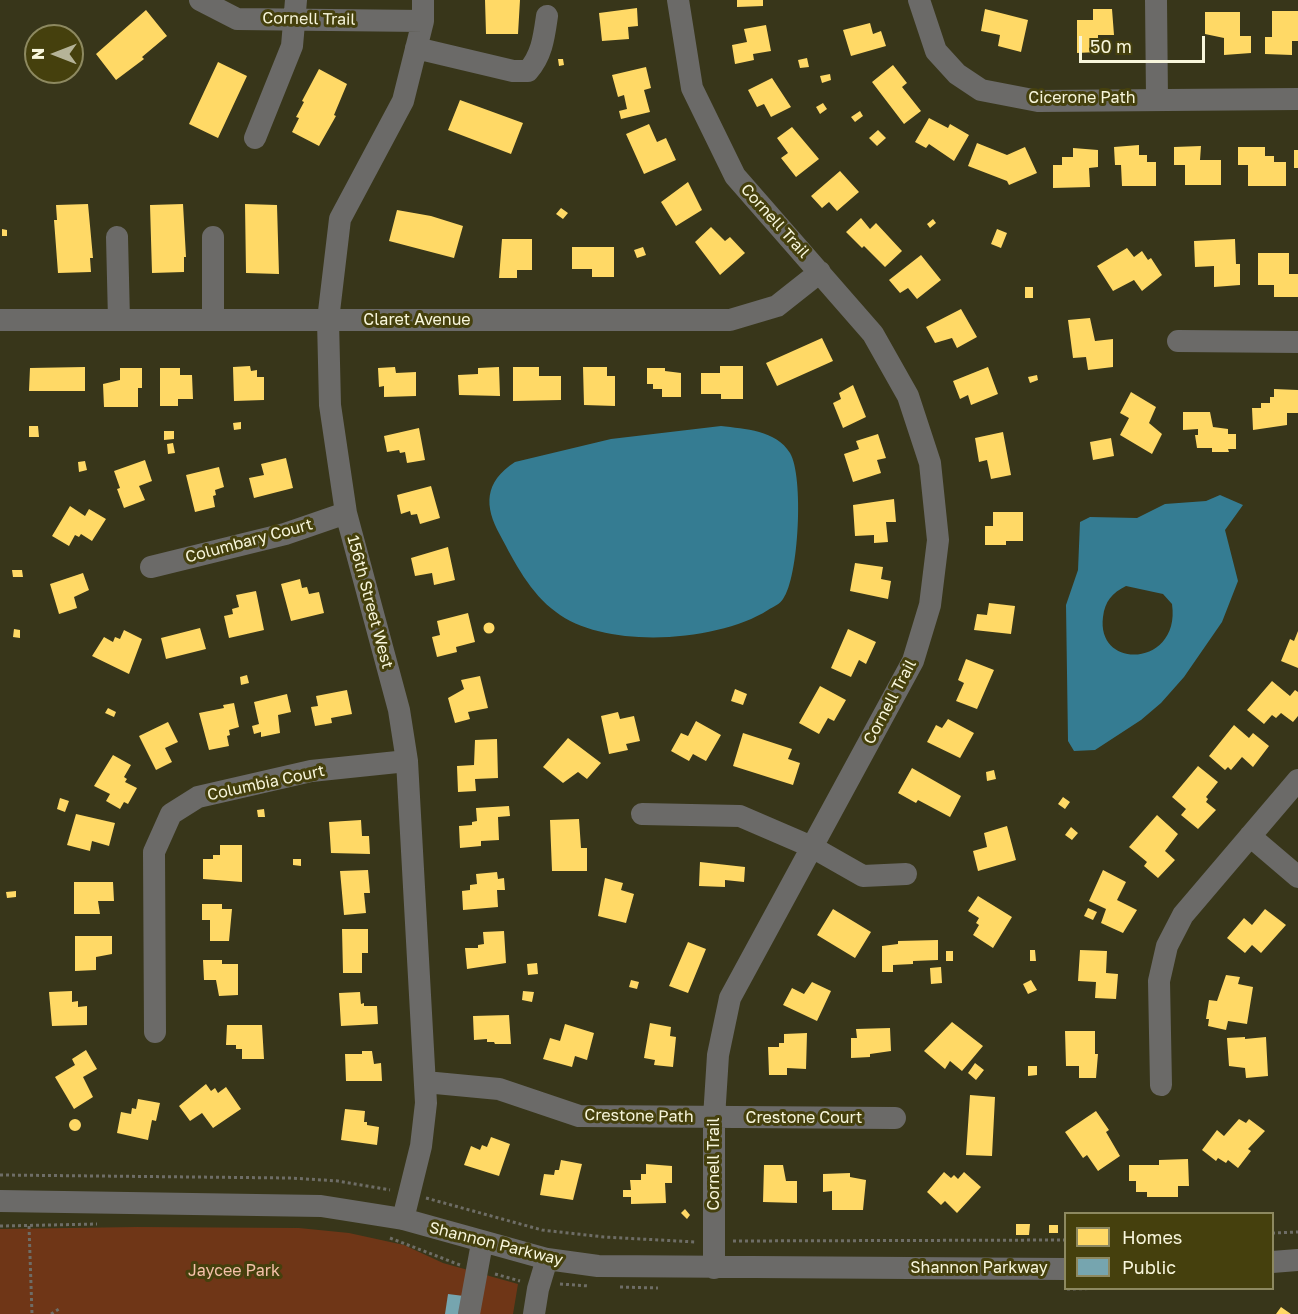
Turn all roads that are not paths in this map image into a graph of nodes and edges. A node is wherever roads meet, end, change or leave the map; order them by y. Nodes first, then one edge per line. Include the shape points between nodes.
1 (200, 0) edge
2 (678, 0) edge
3 (919, 0) edge
4 (1156, 0) edge
5 (296, 10) edge
6 (423, 10) edge
7 (547, 16) dead end
8 (416, 48) junction
9 (1156, 98) junction
10 (1298, 99) edge
11 (255, 138) dead end
12 (117, 237) dead end
13 (213, 237) dead end
14 (820, 272) junction
15 (0, 320) edge
16 (118, 320) junction
17 (213, 320) junction
18 (327, 320) junction
19 (1178, 341) dead end
20 (1298, 342) edge
21 (346, 513) junction
22 (151, 567) dead end
23 (407, 761) junction
24 (1298, 780) edge
25 (642, 814) dead end
26 (1250, 836) junction
27 (812, 847) junction
28 (906, 874) dead end
29 (1298, 877) edge
30 (155, 1032) dead end
31 (425, 1082) junction
32 (1161, 1085) dead end
33 (714, 1118) junction
34 (895, 1118) dead end
35 (0, 1201) edge
36 (403, 1219) junction
37 (482, 1243) junction
38 (547, 1259) junction
39 (1298, 1260) edge
40 (1274, 1262) edge
41 (714, 1268) junction
42 (1064, 1269) edge
43 (469, 1314) edge
44 (534, 1314) edge

1 - 5 street, Cornell Trail via 237,19
2 - 14 street, Cornell Trail via 692,88 735,176
3 - 9 street, Cicerone Path via 936,51 957,74 981,90 1038,101
4 - 9 street
5 - 6 street, Cornell Trail
5 - 11 street via 292,46
6 - 8 street, 156th Street West
7 - 8 street via 543,43 528,71 513,71
8 - 18 street, 156th Street West via 403,101 340,219
9 - 10 street, Cicerone Path
12 - 16 street
13 - 17 street
14 - 18 street, Claret Avenue via 777,306 730,320
14 - 27 street, Cornell Trail via 873,334 908,396 930,464 938,540 930,605 913,662
15 - 16 street, Claret Avenue
16 - 17 street, Claret Avenue
17 - 18 street, Claret Avenue
18 - 21 street, 156th Street West via 330,405
19 - 20 street
21 - 22 street, Columbary Court via 285,534
21 - 23 street, 156th Street West via 399,710
23 - 30 street, Columbia Court via 311,771 198,797 171,814 154,852
23 - 31 street, 156th Street West
24 - 26 street
25 - 27 street via 740,816
26 - 29 street
26 - 32 street via 1183,915 1167,946 1159,981
27 - 28 street via 863,876
27 - 33 street, Cornell Trail via 730,998 718,1055
31 - 33 street, Crestone Path via 500,1089 579,1116
31 - 36 street, 156th Street West via 421,1146
33 - 34 street, Crestone Court
33 - 41 street, Cornell Trail
35 - 36 street, Shannon Parkway via 321,1206
36 - 37 street, Shannon Parkway
37 - 38 street, Shannon Parkway
37 - 43 street
38 - 41 street, Shannon Parkway via 598,1266
38 - 44 street
39 - 40 street
41 - 42 street, Shannon Parkway

